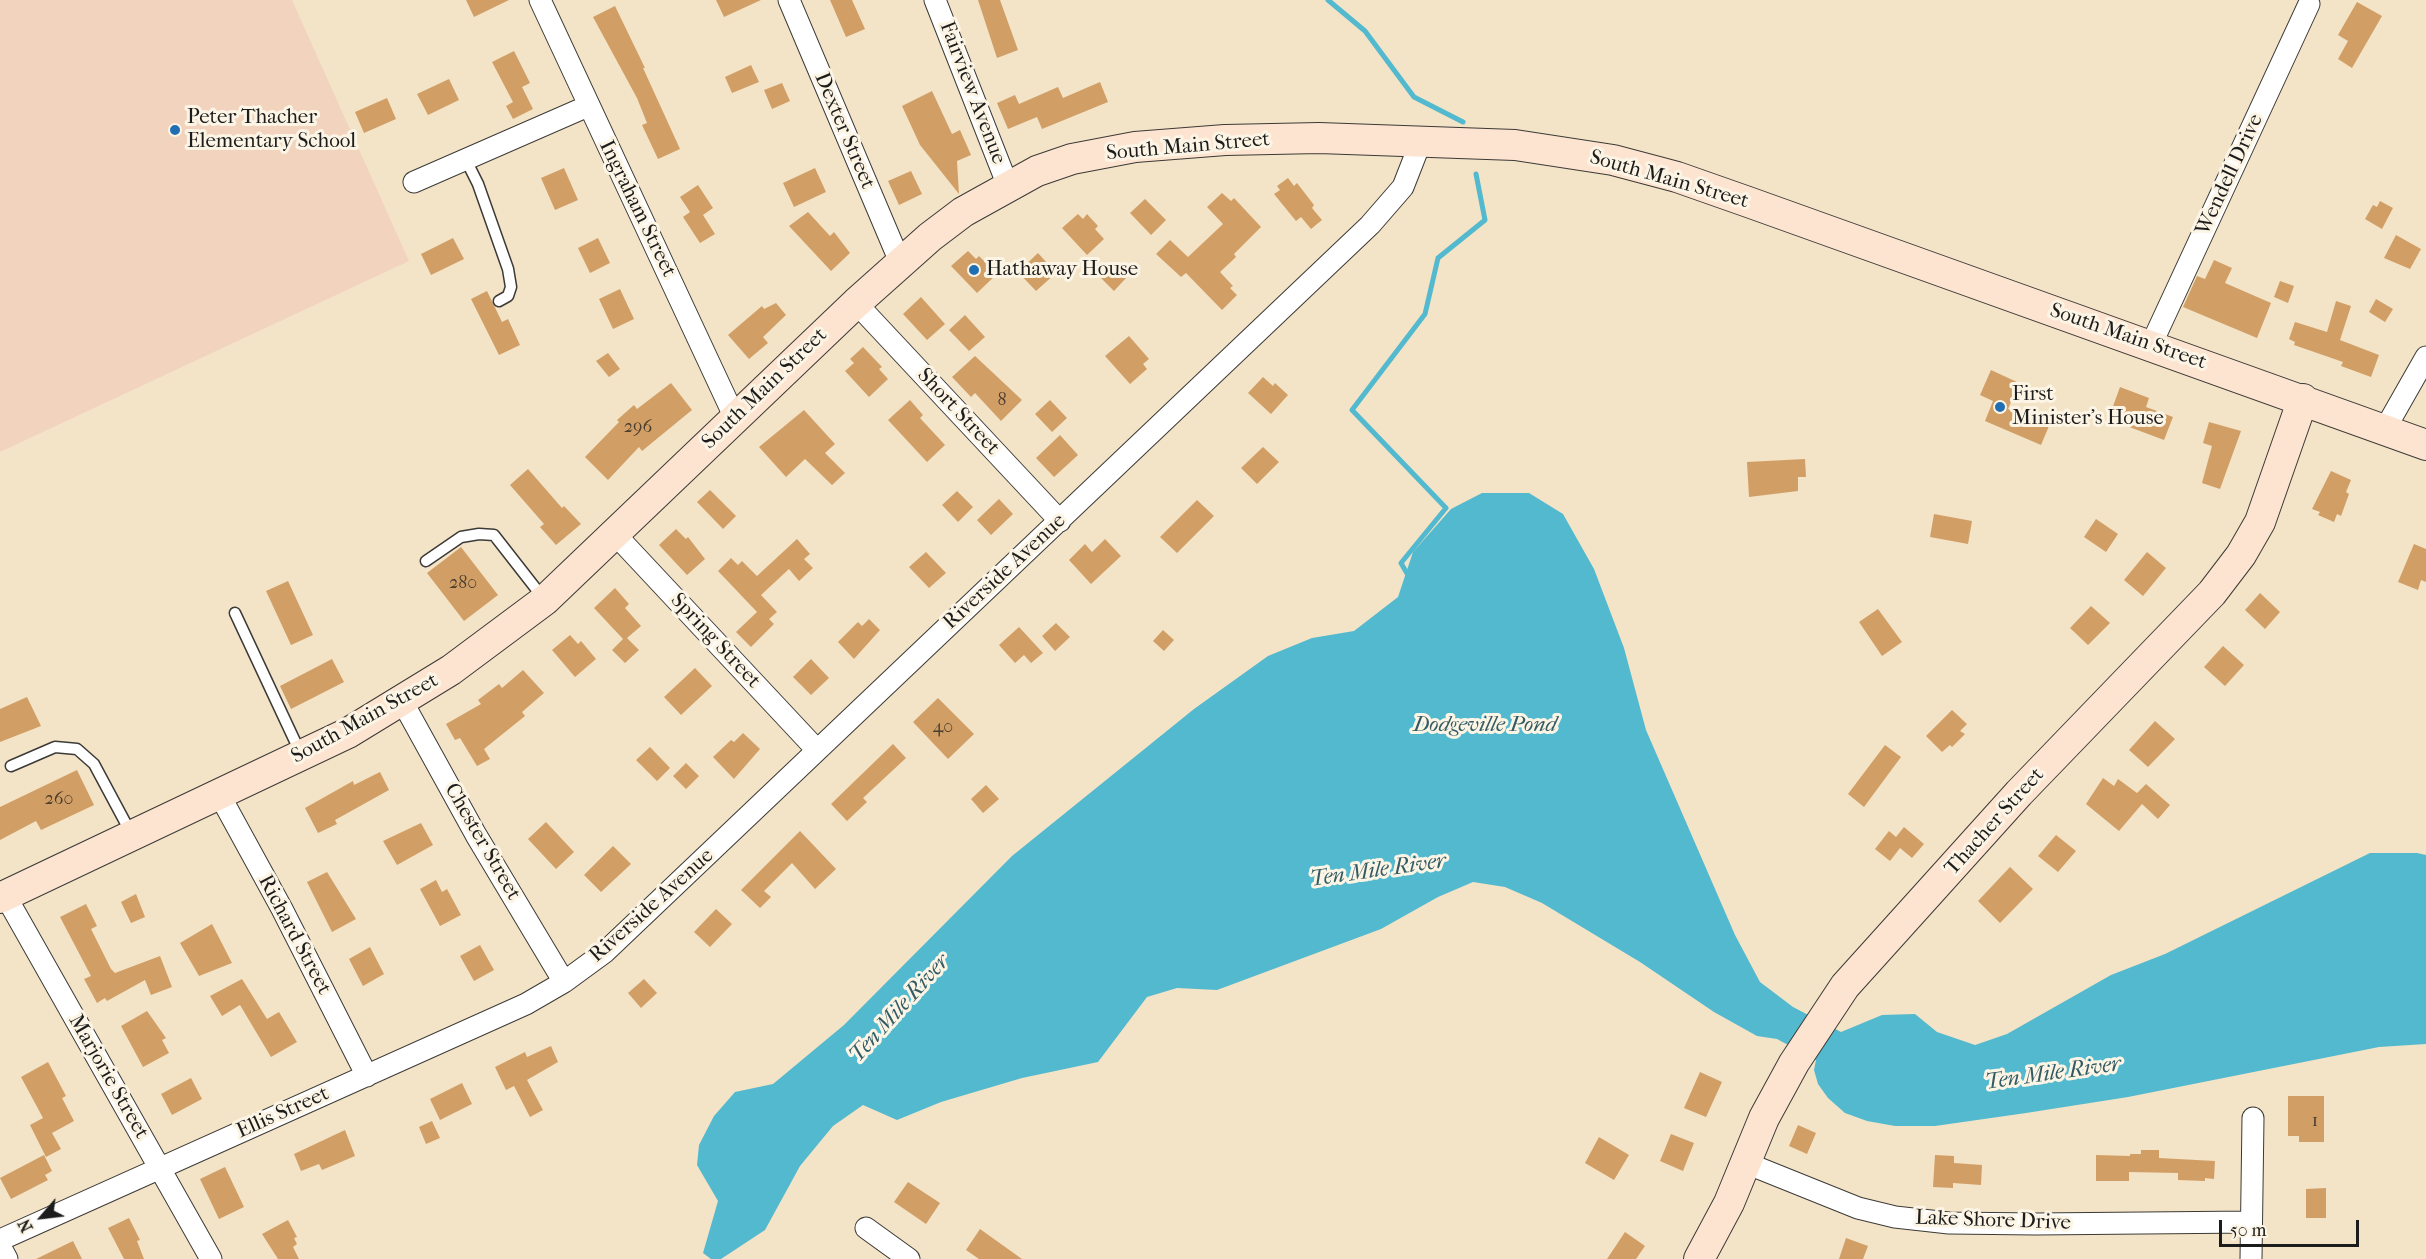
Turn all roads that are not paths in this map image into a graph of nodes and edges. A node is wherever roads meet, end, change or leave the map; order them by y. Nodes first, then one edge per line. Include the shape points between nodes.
1 (540, 0) edge
2 (789, 0) edge
3 (935, 0) edge
4 (2308, 4) dead end
5 (588, 106) junction
6 (1421, 141) junction
7 (466, 160) junction
8 (414, 182) dead end
9 (1008, 186) junction
10 (900, 262) junction
11 (499, 301) dead end
12 (856, 303) junction
13 (2151, 345) junction
14 (2426, 357) edge
15 (2303, 399) junction
16 (735, 418) junction
17 (2385, 429) junction
18 (2426, 445) edge
19 (1060, 520) junction
20 (613, 532) junction
21 (426, 561) dead end
22 (544, 600) junction
23 (235, 613) dead end
24 (402, 701) junction
25 (817, 750) junction
26 (301, 755) junction
27 (11, 766) dead end
28 (219, 794) junction
29 (132, 835) junction
30 (2, 896) edge
31 (564, 982) junction
32 (367, 1076) junction
33 (2253, 1118) dead end
34 (1746, 1163) junction
35 (160, 1167) junction
36 (2251, 1222) junction
37 (866, 1228) dead end
38 (0, 1239) edge
39 (0, 1246) edge
40 (7, 1259) edge
41 (211, 1259) edge
42 (909, 1259) edge
43 (1700, 1259) edge
44 (2251, 1259) edge

1 - 5 street, Ingraham Street
2 - 10 street, Dexter Street
3 - 9 street, Fairview Avenue
4 - 13 street, Wendell Drive
5 - 7 street
5 - 16 street, Ingraham Street
6 - 9 main road, South Main Street via 1319,138 1135,147 1072,159
6 - 13 main road, South Main Street via 1538,147 1613,160 1677,177
6 - 19 street, Riverside Avenue via 1403,188 1370,225
7 - 8 street
7 - 11 lane via 508,270 511,287 508,296
9 - 10 main road, South Main Street via 963,212
10 - 12 main road, South Main Street
12 - 16 main road, South Main Street
12 - 19 street, Short Street
13 - 15 main road, South Main Street
14 - 17 street
15 - 17 main road, South Main Street
15 - 34 main road, Thacher Street via 2260,522 2241,555 2196,609 2019,793 1845,986 1794,1063 1764,1118
16 - 20 main road, South Main Street
17 - 18 main road, South Main Street
19 - 25 street, Riverside Avenue
20 - 22 main road, South Main Street
20 - 25 street, Spring Street
21 - 22 lane via 461,537 494,535
22 - 24 main road, South Main Street via 451,670
23 - 26 lane
24 - 26 main road, South Main Street
24 - 31 street, Chester Street
25 - 31 street, Riverside Avenue via 605,952
26 - 28 main road, South Main Street
27 - 29 lane via 55,747 77,749 94,764
28 - 29 main road, South Main Street
28 - 32 street, Richard Street
29 - 30 main road, South Main Street
30 - 35 street, Marjorie Street
31 - 32 street, Ellis Street via 526,1004
32 - 35 street, Ellis Street
33 - 36 street
34 - 36 street, Lake Shore Drive via 1858,1208 1895,1217 1949,1223
34 - 43 main road, Thacher Street
35 - 38 street, Ellis Street
35 - 41 street, Marjorie Street
36 - 44 street
37 - 42 street
39 - 40 street

